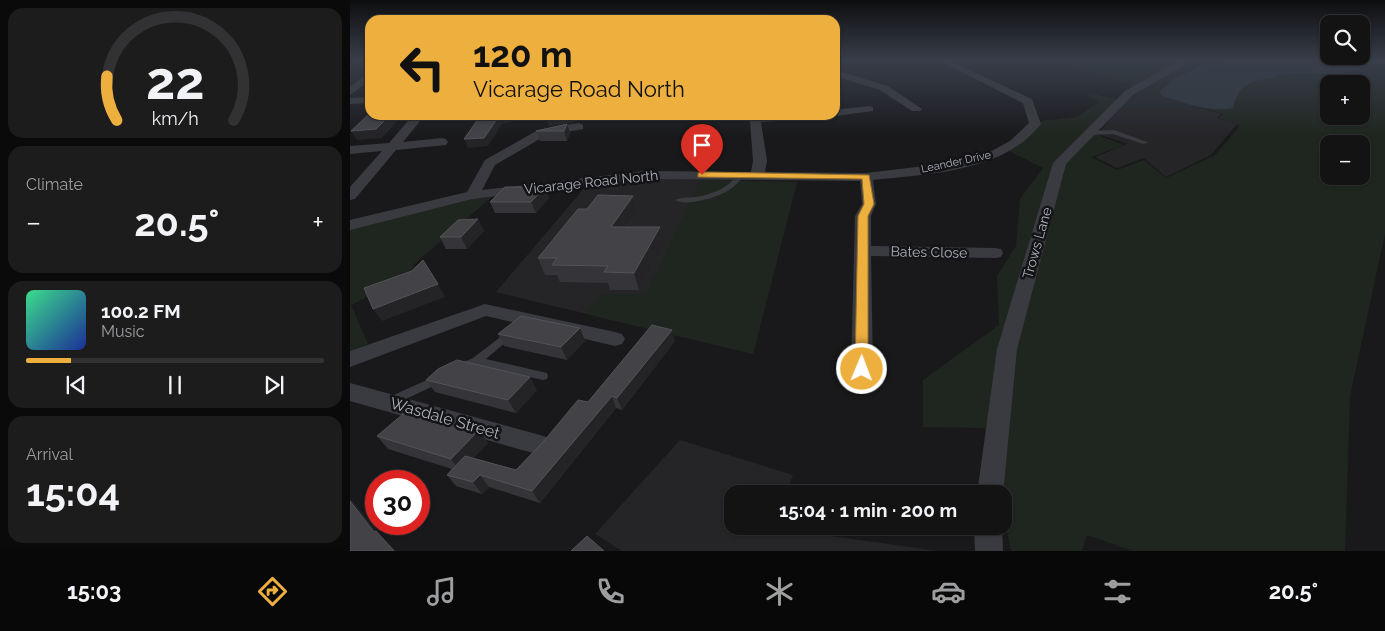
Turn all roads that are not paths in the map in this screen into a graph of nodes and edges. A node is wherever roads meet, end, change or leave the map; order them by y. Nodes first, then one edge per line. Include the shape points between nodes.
1 (877, 86) edge
2 (997, 86) edge
3 (1142, 86) edge
4 (365, 100) edge
5 (350, 102) edge
6 (869, 109) dead end
7 (916, 109) dead end
8 (840, 112) edge
9 (416, 120) edge
10 (755, 120) edge
11 (579, 127) dead end
12 (1090, 133) junction
13 (442, 142) dead end
14 (1145, 143) dead end
15 (394, 146) junction
16 (350, 150) edge
17 (740, 176) junction
18 (757, 176) junction
19 (866, 177) junction
20 (472, 195) junction
21 (350, 196) edge
22 (679, 200) dead end
23 (350, 225) edge
24 (863, 251) junction
25 (995, 253) dead end
26 (528, 320) junction
27 (615, 339) dead end
28 (350, 359) edge
29 (477, 360) junction
30 (862, 369) dead end
31 (543, 376) dead end
32 (350, 392) edge
33 (389, 402) junction
34 (540, 444) edge
35 (991, 485) edge
36 (988, 535) edge
37 (989, 551) edge

1 - 7 street
2 - 19 street, Leander Drive via 1028,100 1035,124 1014,144 990,157 933,169
3 - 12 street, Trows Lane via 1129,93
4 - 5 street
6 - 8 street
9 - 15 street
10 - 18 street via 760,161
11 - 20 street via 542,133 490,163
12 - 14 lane via 1114,132
12 - 35 street, Trows Lane via 1060,163 1007,349
13 - 15 street
15 - 16 street
15 - 21 street
17 - 18 street, Vicarage Road North
17 - 20 street, Vicarage Road North via 644,175
17 - 22 lane via 732,186 713,195
18 - 19 street, Vicarage Road North
19 - 24 street via 869,204 863,216
20 - 23 street, Vicarage Road North
24 - 25 street, Bates Close
24 - 30 street
26 - 27 street
26 - 28 street via 485,310
26 - 29 lane
29 - 31 lane
29 - 33 lane
32 - 33 street, Wasdale Street
33 - 34 street, Wasdale Street
36 - 37 street

